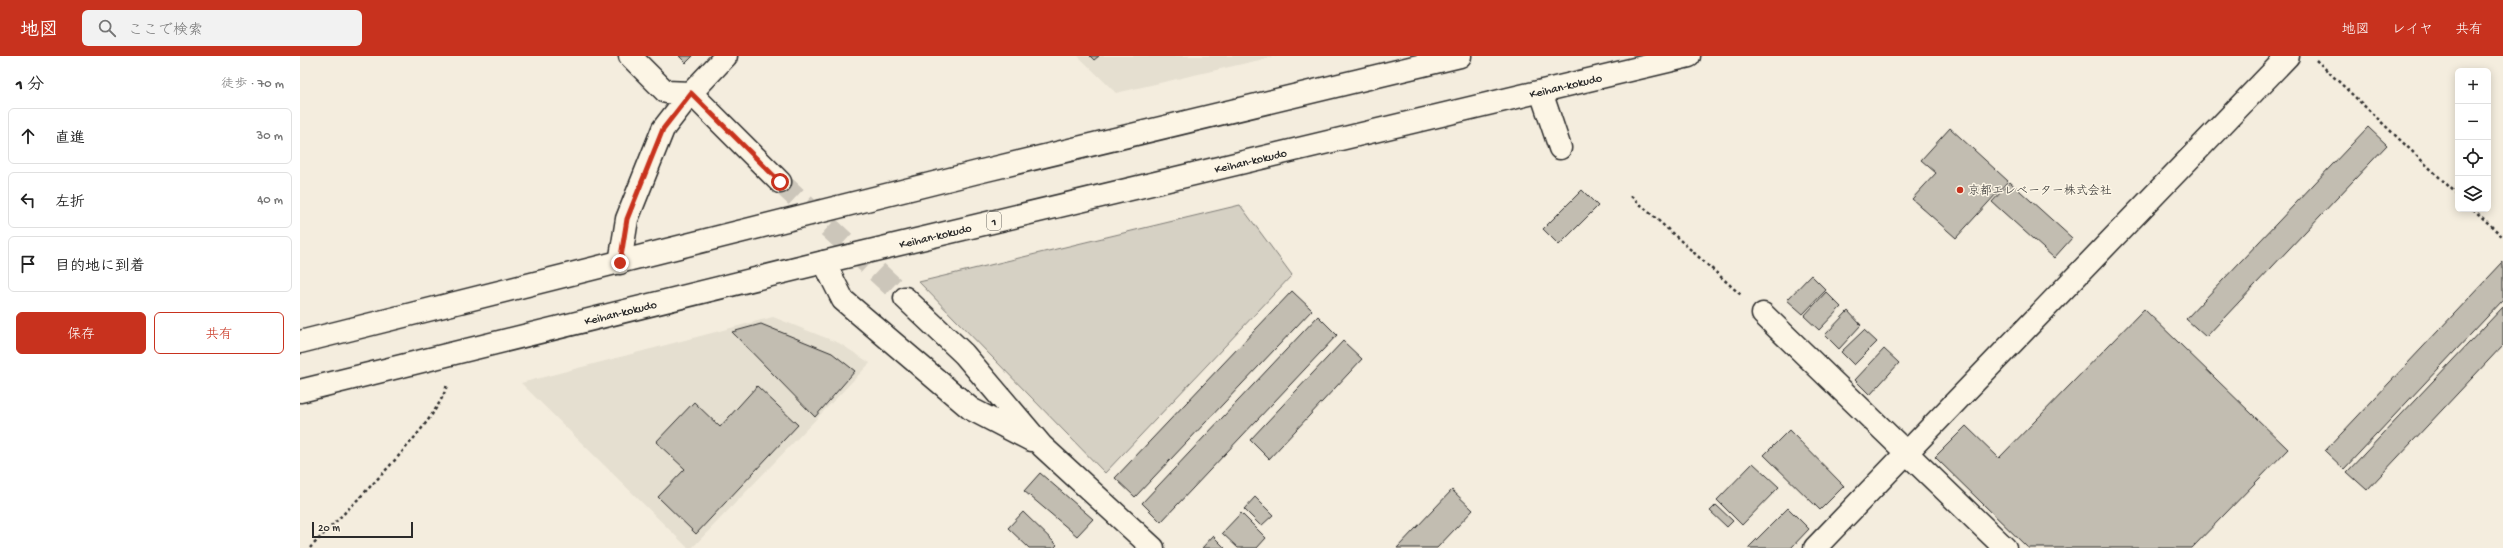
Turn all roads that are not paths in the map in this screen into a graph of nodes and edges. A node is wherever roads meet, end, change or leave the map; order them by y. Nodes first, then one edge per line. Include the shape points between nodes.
1 (630, 56) edge
2 (726, 56) edge
3 (1460, 56) edge
4 (1689, 56) edge
5 (2288, 56) edge
6 (1541, 92) junction
7 (691, 93) junction
8 (1560, 148) dead end
9 (780, 182) tunnel mouth
10 (824, 262) junction
11 (620, 263) junction
12 (904, 298) tunnel mouth
13 (1763, 314) road end
14 (300, 342) edge
15 (300, 391) edge
16 (1042, 446) junction
17 (1906, 453) junction
18 (1153, 548) edge
19 (1815, 548) edge
20 (2005, 548) edge

1 - 7 main road via 666,92
2 - 7 main road
3 - 11 main road via 990,169
4 - 6 main road, Keihan-kokudo / 1
5 - 17 main road
6 - 8 main road
6 - 10 main road, Keihan-kokudo / 1
7 - 9 main road
7 - 11 main road via 663,129 627,219
10 - 15 main road, Keihan-kokudo / 1
10 - 16 main road via 843,300 971,409
11 - 14 main road
12 - 16 main road via 964,354
13 - 17 main road
16 - 18 main road
17 - 19 main road
17 - 20 main road

